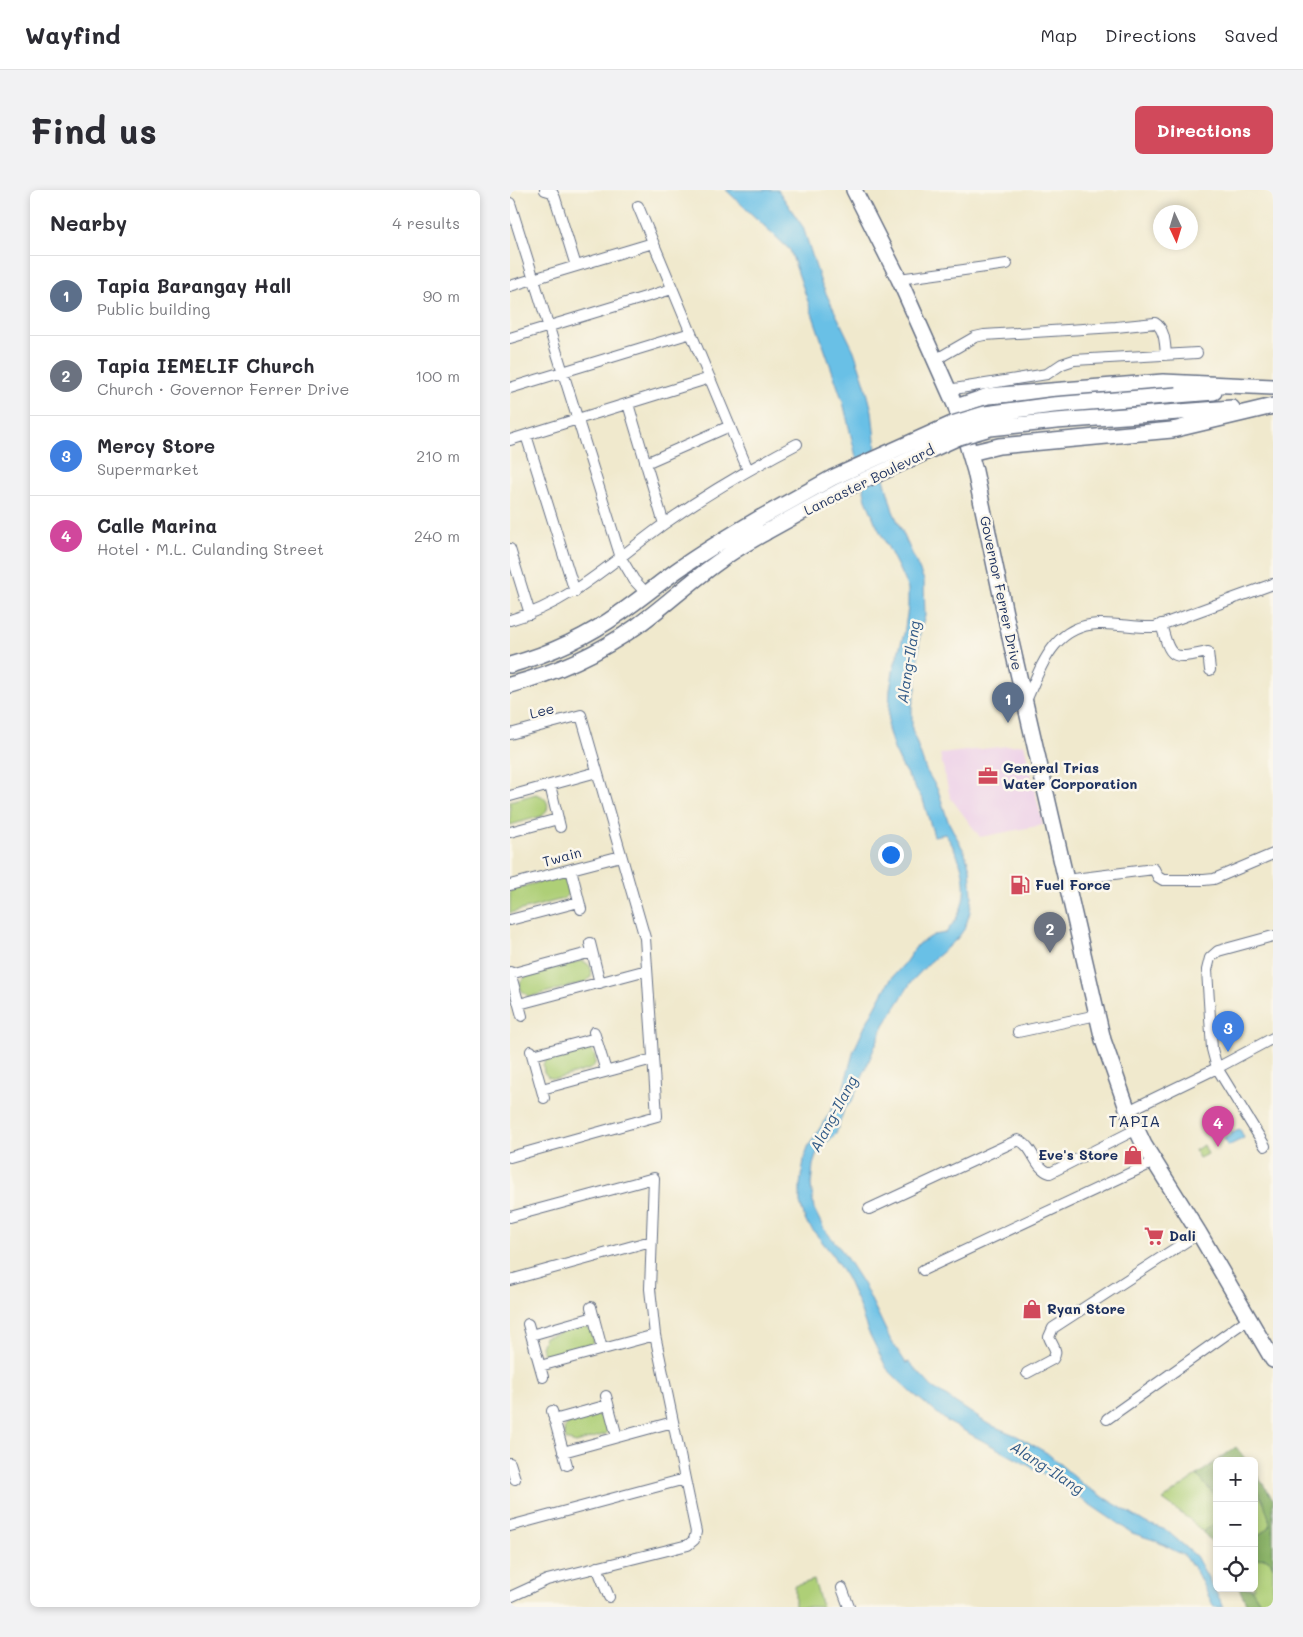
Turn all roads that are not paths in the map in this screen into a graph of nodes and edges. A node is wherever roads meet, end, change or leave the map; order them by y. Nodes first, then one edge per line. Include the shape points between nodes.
1 (545, 190) edge
2 (854, 190) edge
3 (510, 203) edge
4 (638, 206) dead end
5 (653, 243) junction
6 (1007, 264) dead end
7 (576, 266) junction
8 (534, 279) junction
9 (899, 279) junction
10 (510, 286) edge
11 (672, 289) junction
12 (548, 326) junction
13 (691, 333) junction
14 (510, 338) edge
15 (1197, 353) dead end
16 (1166, 355) junction
17 (935, 360) junction
18 (563, 372) junction
19 (710, 378) junction
20 (1273, 387) edge
21 (510, 388) edge
22 (948, 390) junction
23 (628, 404) junction
24 (956, 406) junction
25 (1273, 406) edge
26 (577, 419) junction
27 (730, 426) junction
28 (526, 435) junction
29 (510, 440) edge
30 (797, 444) dead end
31 (970, 453) junction
32 (646, 463) junction
33 (748, 470) junction
34 (664, 524) junction
35 (510, 549) edge
36 (620, 558) junction
37 (1273, 584) edge
38 (575, 592) junction
39 (646, 593) junction
40 (530, 614) junction
41 (510, 620) edge
42 (1161, 624) junction
43 (510, 665) edge
44 (1210, 670) dead end
45 (510, 685) edge
46 (1025, 703) junction
47 (510, 734) edge
48 (597, 772) junction
49 (550, 785) junction
50 (510, 796) edge
51 (510, 832) edge
52 (1273, 854) edge
53 (622, 856) junction
54 (571, 869) junction
55 (1066, 880) junction
56 (510, 886) edge
57 (510, 920) edge
58 (1273, 936) edge
59 (647, 970) junction
60 (510, 973) edge
61 (600, 982) junction
62 (519, 1004) junction
63 (1097, 1015) junction
64 (522, 1016) dead end
65 (1018, 1032) dead end
66 (1273, 1038) edge
67 (653, 1059) junction
68 (1217, 1068) junction
69 (606, 1071) junction
70 (1128, 1111) junction
71 (1137, 1129) junction
72 (1265, 1146) dead end
73 (510, 1157) edge
74 (1154, 1162) junction
75 (869, 1209) dead end
76 (510, 1216) edge
77 (1199, 1232) junction
78 (652, 1241) junction
79 (923, 1270) dead end
80 (510, 1280) edge
81 (1248, 1319) junction
82 (655, 1335) junction
83 (602, 1349) junction
84 (1273, 1360) edge
85 (540, 1366) junction
86 (1027, 1373) dead end
87 (542, 1377) dead end
88 (1107, 1418) dead end
89 (673, 1422) junction
90 (617, 1437) junction
91 (563, 1452) junction
92 (510, 1465) edge
93 (567, 1465) dead end
94 (514, 1479) dead end
95 (685, 1479) junction
96 (510, 1526) edge
97 (597, 1566) junction
98 (842, 1588) dead end
99 (510, 1597) edge
100 (610, 1597) dead end
101 (849, 1607) edge

1 - 7 street via 556,198
2 - 9 main road, Governor Ferrer Drive
3 - 8 street
4 - 5 street
5 - 7 street
5 - 11 street
6 - 9 street
7 - 8 street
8 - 10 street
8 - 12 street
9 - 17 main road, Governor Ferrer Drive
11 - 12 street
11 - 13 street
12 - 14 street
12 - 18 street
13 - 18 street
13 - 19 street
15 - 16 street
16 - 17 street via 1163,331 1155,323 984,335
16 - 22 street via 1074,360 1047,374
17 - 22 main road, Governor Ferrer Drive
18 - 21 street
18 - 26 street
19 - 23 street
19 - 27 street
20 - 24 main road via 1163,382 988,396
20 - 39 main road, Lancaster Boulevard, bridge via 1053,406 985,414 952,424 832,478 726,538
22 - 24 main road, Governor Ferrer Drive
23 - 26 street
23 - 32 street
24 - 31 main road, Governor Ferrer Drive
25 - 31 main road via 1172,430 999,446
25 - 45 main road, Lancaster Boulevard, bridge via 1018,425 967,435 840,491 721,560 637,626 605,646 575,662
26 - 28 street
26 - 36 street
27 - 32 street
27 - 33 street
28 - 29 street
28 - 38 street
30 - 33 street
31 - 46 main road, Governor Ferrer Drive
32 - 34 street
33 - 34 street
34 - 36 street
35 - 40 street
36 - 38 street
36 - 39 street
37 - 42 street
38 - 40 street
39 - 43 main road, Lancaster Boulevard via 591,632 559,648
40 - 41 street
42 - 44 street via 1168,650 1173,655 1183,657 1208,652
42 - 46 street via 1140,628 1097,624 1063,635 1049,652
46 - 55 main road, Governor Ferrer Drive
47 - 48 street, Lee via 581,715
48 - 49 street
48 - 53 street
49 - 50 street
49 - 51 street via 559,823
52 - 55 street via 1225,875 1204,880 1164,880 1154,869
53 - 54 street, Twain
53 - 59 street via 645,938
54 - 56 street, Twain
54 - 57 street via 580,906
55 - 63 main road, Governor Ferrer Drive
58 - 68 street via 1218,951 1210,958 1207,970 1212,1049
59 - 61 street
59 - 67 street
60 - 61 street via 591,948
60 - 62 street
61 - 62 street
62 - 64 street
63 - 65 street
63 - 70 main road, Governor Ferrer Drive
66 - 68 street
67 - 69 street
67 - 73 street via 657,1116
68 - 70 street
68 - 72 street
69 - 69 street via 595,1035 532,1052 543,1093
70 - 71 main road, Governor Ferrer Drive
71 - 74 main road, Governor Ferrer Drive
71 - 75 street via 1050,1173 1024,1142 1018,1140
74 - 77 main road, Governor Ferrer Drive
74 - 79 street
76 - 78 street via 654,1178
77 - 81 main road, Governor Ferrer Drive
77 - 86 street via 1053,1328 1049,1337 1055,1348 1055,1357
78 - 80 street
78 - 82 street via 650,1289
81 - 84 main road, Governor Ferrer Drive
81 - 88 street
82 - 83 street
82 - 89 street
83 - 85 street
83 - 85 street via 592,1312 529,1330
85 - 87 street
89 - 90 street
89 - 95 street
90 - 91 street
90 - 91 street via 607,1401 553,1416
91 - 93 street
92 - 94 street
95 - 96 street
95 - 97 street via 696,1532 694,1540 688,1545
97 - 99 street via 547,1580
97 - 100 street
98 - 101 street

